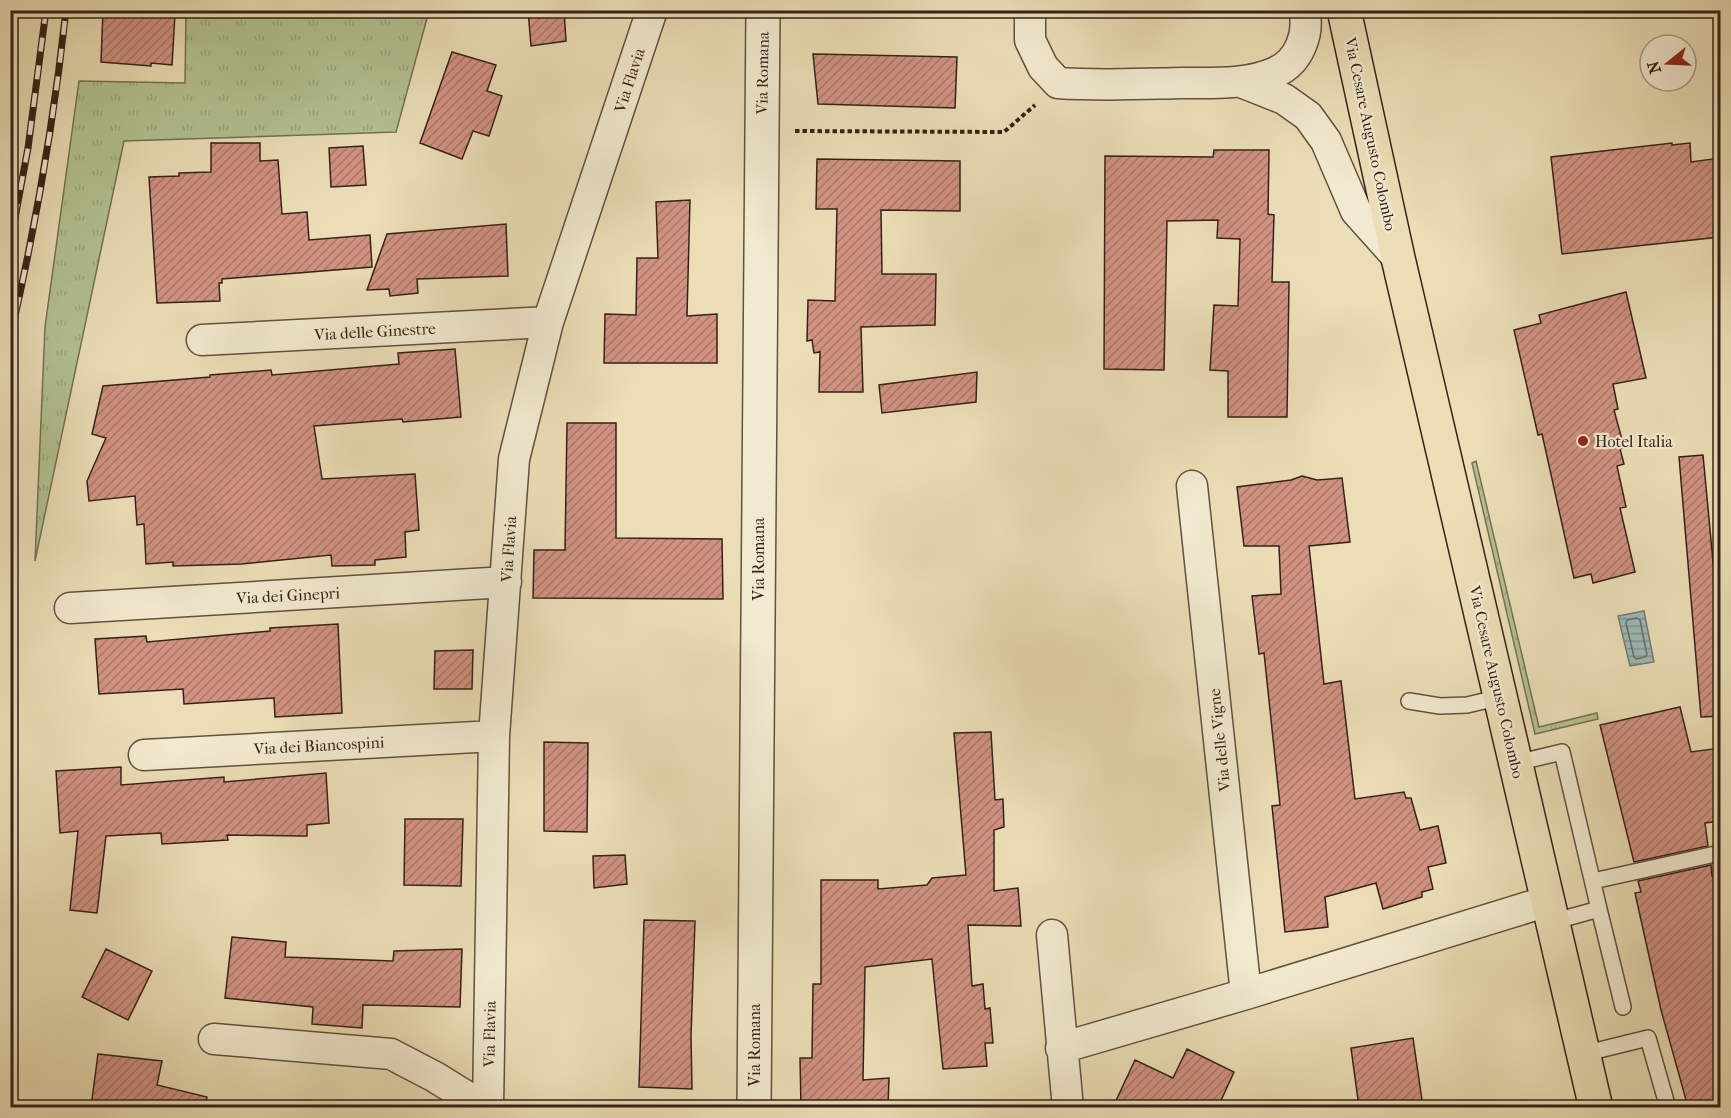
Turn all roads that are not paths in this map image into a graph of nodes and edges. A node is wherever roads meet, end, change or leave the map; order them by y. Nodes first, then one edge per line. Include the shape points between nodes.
1 (652, 10) edge
2 (763, 10) edge
3 (1030, 10) edge
4 (1304, 10) edge
5 (1344, 10) edge
6 (1241, 82) junction
7 (1398, 258) junction
8 (548, 322) junction
9 (202, 340) dead end
10 (1192, 486) dead end
11 (506, 582) junction
12 (70, 608) dead end
13 (1501, 697) junction
14 (1409, 701) dead end
15 (494, 736) junction
16 (144, 755) dead end
17 (1516, 763) junction
18 (1720, 853) edge
19 (1593, 881) junction
20 (1599, 909) junction
21 (1550, 912) junction
22 (1052, 935) dead end
23 (1246, 994) junction
24 (1623, 1007) dead end
25 (214, 1039) dead end
26 (1061, 1048) junction
27 (1583, 1054) junction
28 (487, 1107) edge
29 (754, 1107) edge
30 (1068, 1107) edge
31 (1596, 1107) edge
32 (1668, 1107) edge

1 - 8 street, Via Flavia
2 - 29 street, Via Romana
3 - 6 street, Via Cesare Augusto Colombo via 1030,40 1043,67 1058,83
4 - 6 street, Via Cesare Augusto Colombo via 1303,41 1294,59 1277,72
5 - 7 main road, Via Cesare Augusto Colombo
6 - 7 street, Via Cesare Augusto Colombo via 1284,99 1308,116 1326,141 1356,211
7 - 13 main road, Via Cesare Augusto Colombo
8 - 9 street, Via delle Ginestre
8 - 11 street, Via Flavia via 514,459
10 - 23 street, Via delle Vigne
11 - 12 street, Via dei Ginepri
11 - 15 street, Via Flavia
13 - 14 lane via 1467,705
13 - 17 main road, Via Cesare Augusto Colombo
15 - 16 street, Via dei Biancospini
15 - 28 street, Via Flavia
17 - 19 lane via 1562,752
17 - 21 main road, Via Cesare Augusto Colombo
18 - 19 lane
19 - 20 lane
20 - 21 lane
20 - 24 lane
21 - 23 street
21 - 27 main road, Via Cesare Augusto Colombo
22 - 26 street
23 - 26 street
25 - 28 street, Via Flavia via 391,1054
26 - 30 street
27 - 31 main road, Via Cesare Augusto Colombo
27 - 32 lane via 1648,1038

